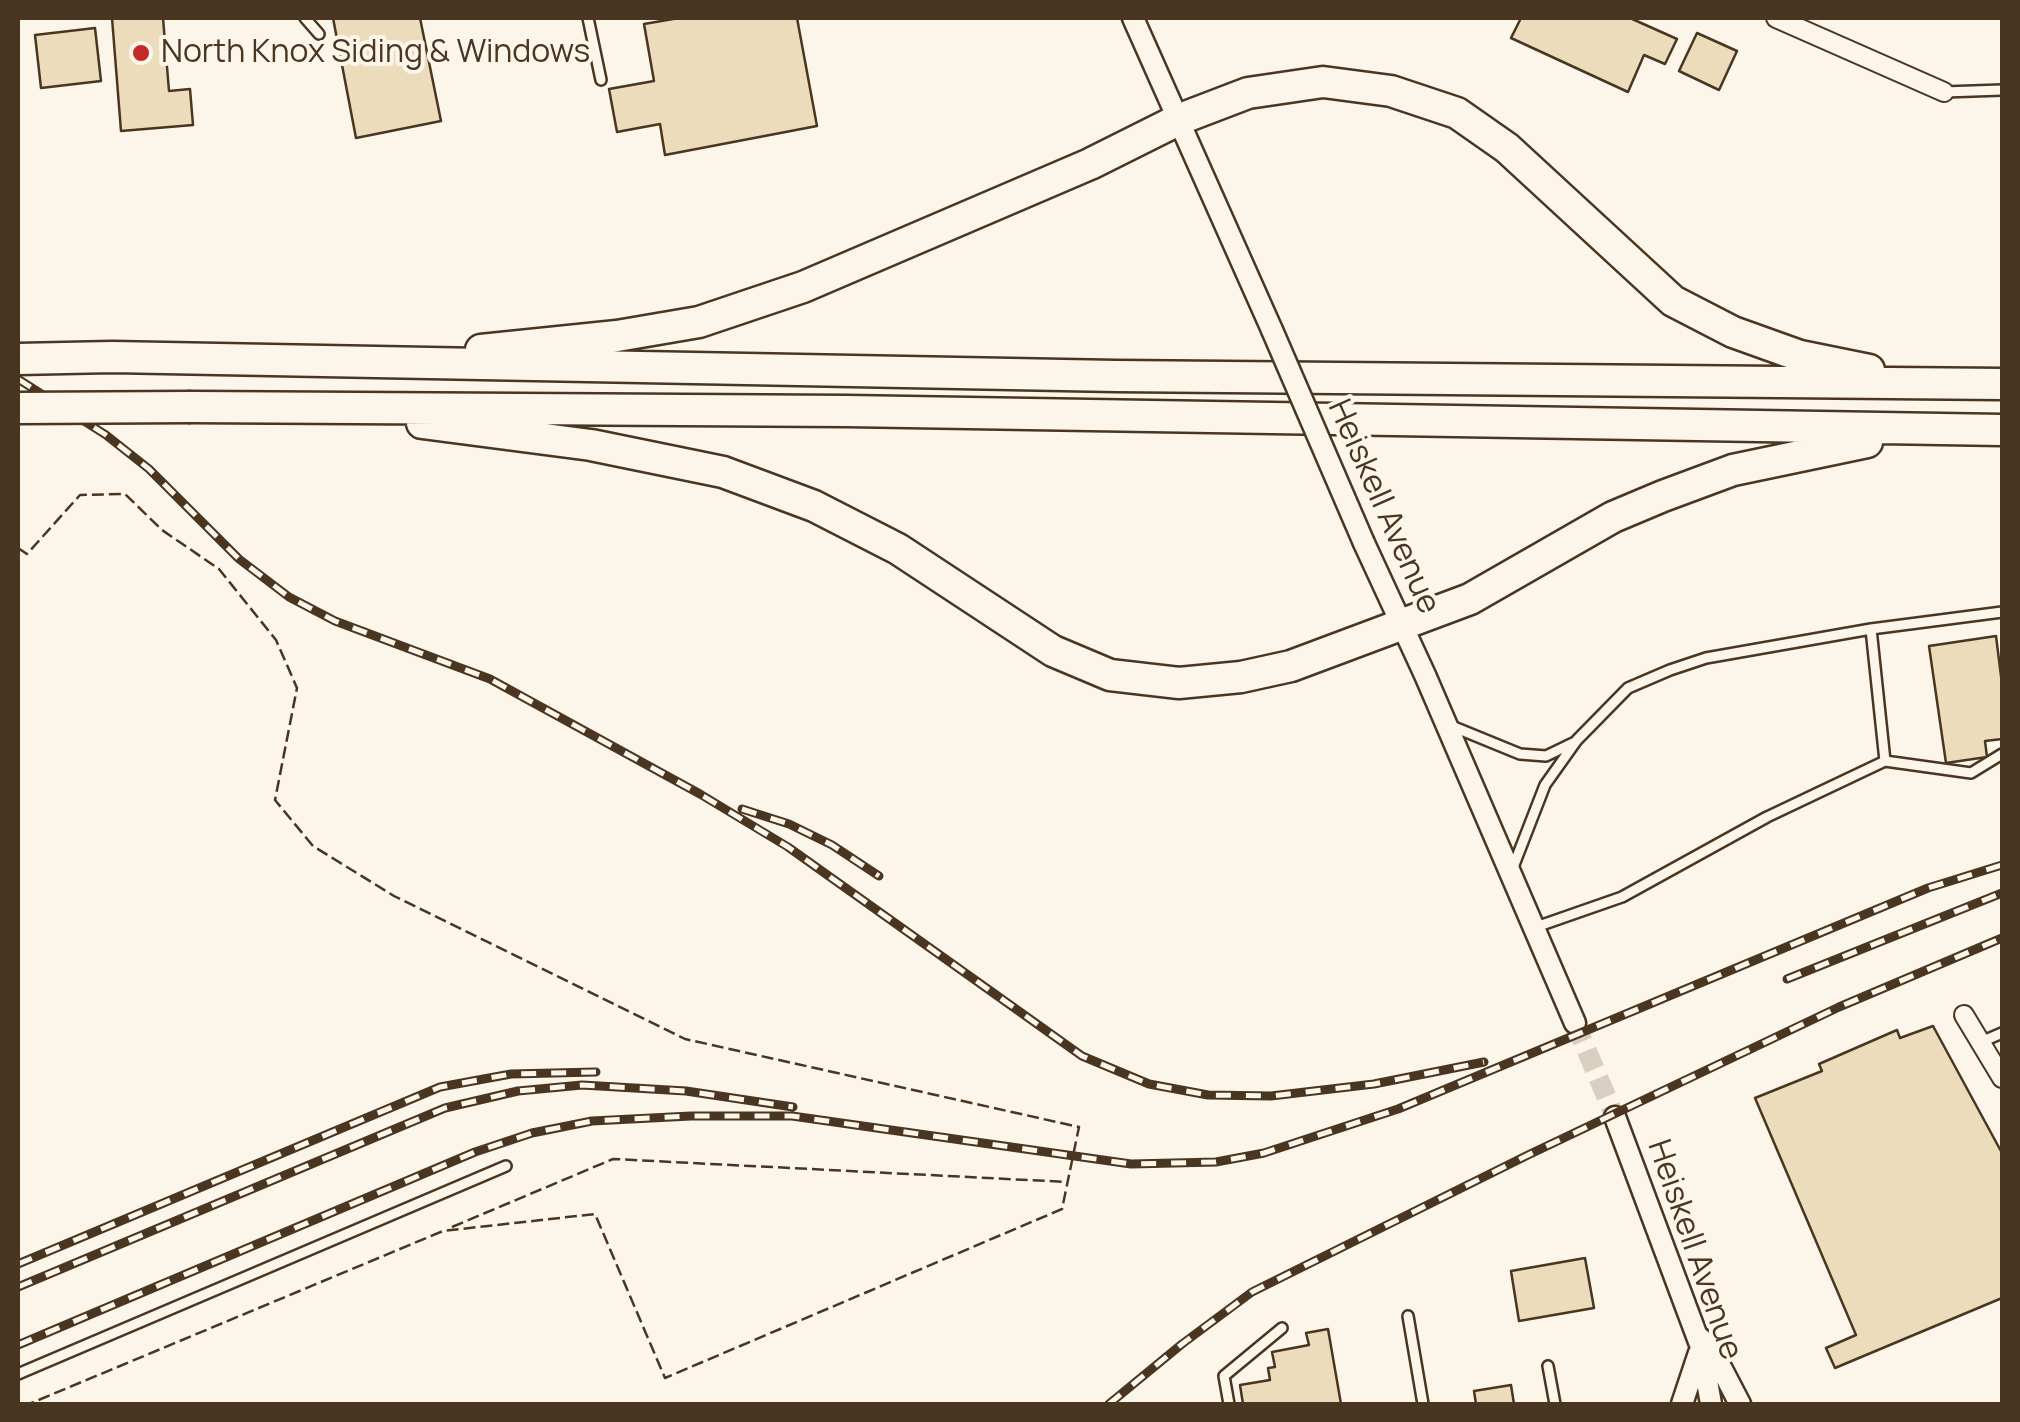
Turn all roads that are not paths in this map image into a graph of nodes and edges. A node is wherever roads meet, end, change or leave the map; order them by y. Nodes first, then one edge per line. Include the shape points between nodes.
1 (305, 18) edge
2 (588, 18) edge
3 (1133, 18) edge
4 (1776, 18) edge
5 (319, 34) dead end
6 (601, 80) dead end
7 (2002, 90) edge
8 (1944, 92) joint
9 (1180, 119) junction
10 (18, 358) edge
11 (363, 364) junction
12 (1940, 384) junction
13 (2002, 384) edge
14 (290, 406) junction
15 (18, 408) edge
16 (1939, 430) junction
17 (2002, 430) edge
18 (2002, 612) edge
19 (1403, 625) junction
20 (1871, 629) junction
21 (1446, 723) junction
22 (1577, 740) junction
23 (2002, 754) edge
24 (1884, 761) junction
25 (1511, 872) junction
26 (1534, 927) junction
27 (1964, 1015) dead end
28 (1575, 1023) tunnel mouth
29 (2002, 1033) edge
30 (1981, 1042) junction
31 (2002, 1078) edge
32 (1615, 1117) tunnel mouth
33 (506, 1166) dead end
34 (1408, 1316) dead end
35 (1282, 1328) dead end
36 (1698, 1340) junction
37 (1548, 1366) dead end
38 (18, 1374) edge
39 (1229, 1404) edge
40 (1423, 1404) edge
41 (1555, 1404) edge
42 (1682, 1404) edge
43 (1711, 1404) edge
44 (1740, 1404) edge

1 - 5 lane
2 - 6 lane
3 - 9 street, Heiskell Avenue
4 - 8 street
7 - 8 lane
9 - 11 highway via 803,287 699,322
9 - 12 highway via 1248,94 1323,82 1391,91 1457,113 1507,148 1674,301 1732,332 1800,356
9 - 19 street, Heiskell Avenue, bridge
10 - 11 highway
11 - 12 highway
12 - 13 highway
14 - 15 highway, bridge
14 - 16 highway
14 - 19 highway via 591,445 723,472 814,506 898,549 1052,651 1110,675 1179,683 1241,676 1292,666
16 - 17 highway
16 - 19 highway via 1733,470 1613,517 1470,599
18 - 20 lane
19 - 21 street, Heiskell Avenue
20 - 22 lane via 1670,670 1628,688
20 - 24 lane
21 - 22 lane via 1520,754 1546,756
21 - 25 street, Heiskell Avenue
22 - 25 lane via 1545,785
23 - 24 lane via 1971,773
24 - 26 lane via 1622,897
25 - 26 street, Heiskell Avenue
26 - 28 street, Heiskell Avenue
27 - 30 street
29 - 30 lane
30 - 31 street
32 - 36 street, Heiskell Avenue
33 - 38 lane
34 - 40 lane
35 - 39 lane via 1224,1376
36 - 42 street
36 - 43 street, Heiskell Avenue
36 - 44 street via 1716,1358
37 - 41 lane

